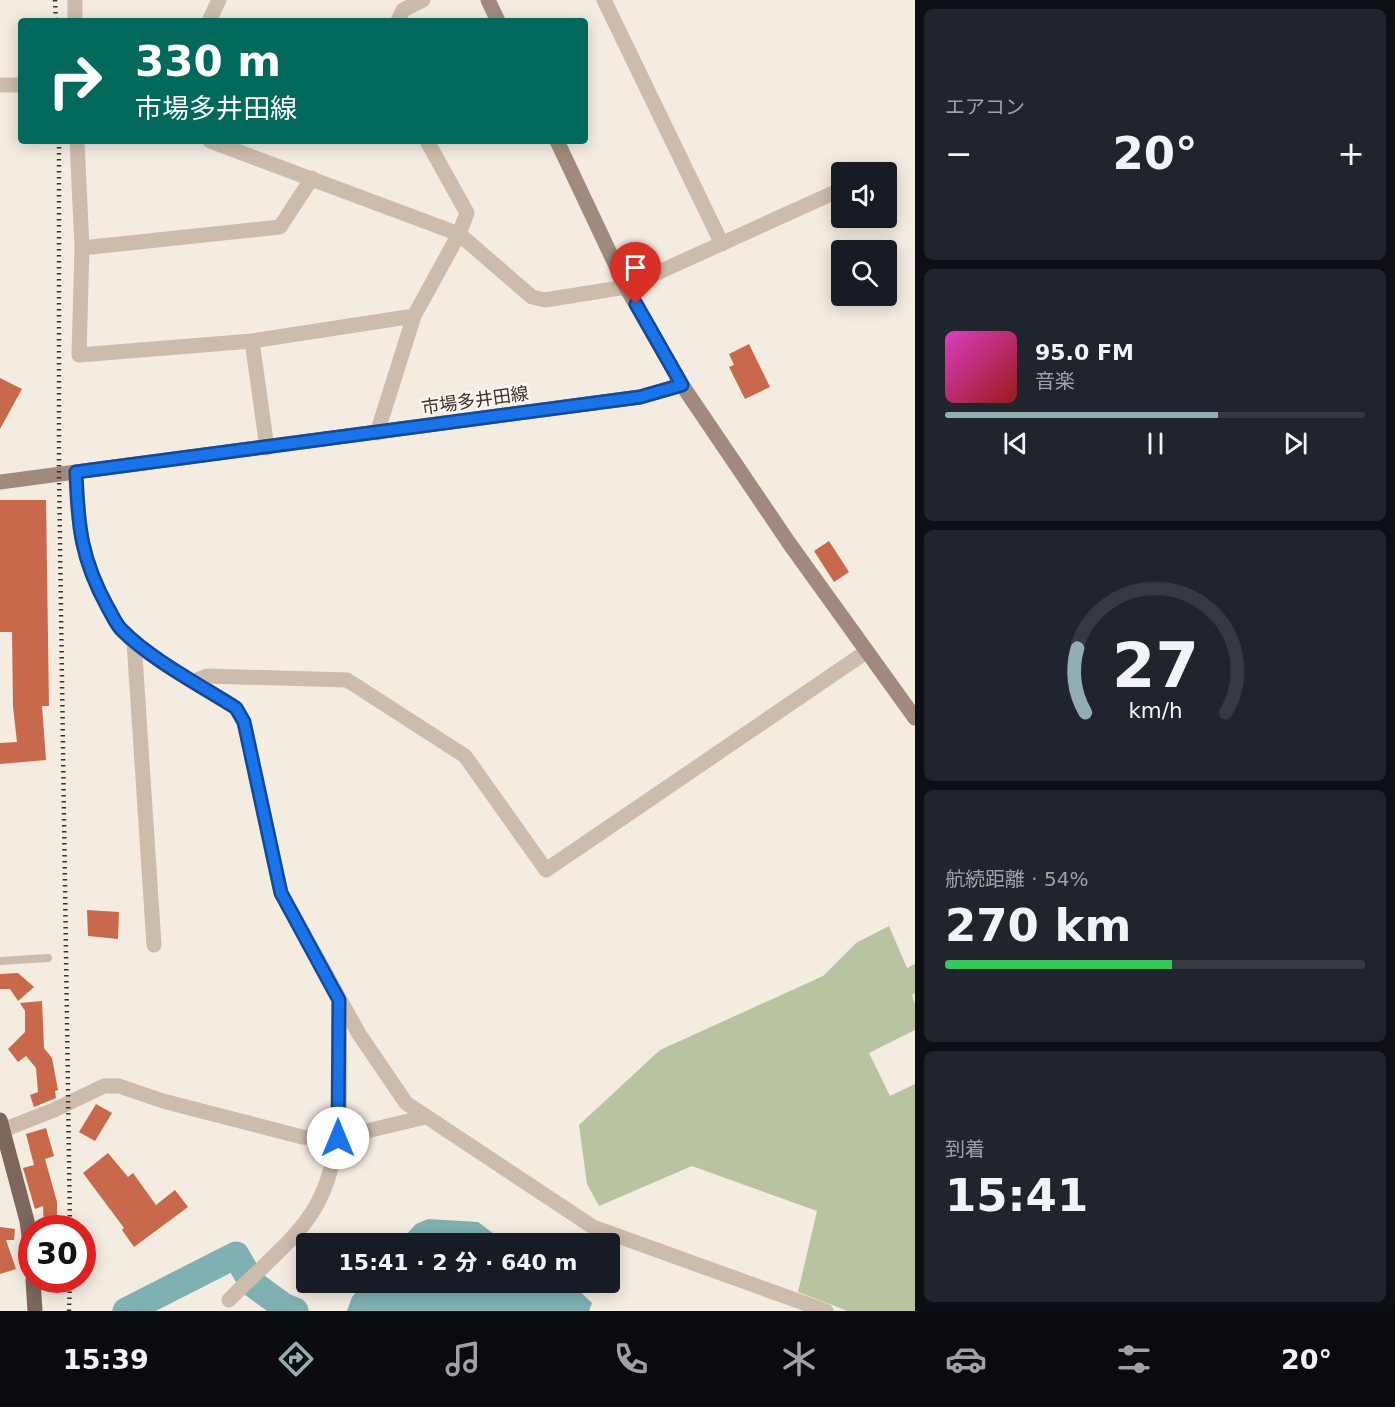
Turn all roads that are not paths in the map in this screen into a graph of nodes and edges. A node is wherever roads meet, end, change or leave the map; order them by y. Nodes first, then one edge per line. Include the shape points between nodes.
1 (75, 0) edge
2 (219, 0) edge
3 (423, 0) edge
4 (488, 0) edge
5 (604, 0) edge
6 (75, 18) edge
7 (210, 18) edge
8 (399, 18) edge
9 (497, 18) edge
10 (0, 85) edge
11 (18, 85) edge
12 (77, 144) edge
13 (218, 144) edge
14 (429, 144) edge
15 (558, 144) edge
16 (312, 178) junction
17 (831, 194) edge
18 (459, 234) junction
19 (722, 244) junction
20 (82, 248) junction
21 (626, 287) junction
22 (414, 316) junction
23 (252, 341) junction
24 (682, 385) junction
25 (377, 433) junction
26 (267, 448) junction
27 (76, 472) junction
28 (0, 482) edge
29 (134, 641) junction
30 (866, 652) junction
31 (194, 681) junction
32 (915, 718) edge
33 (154, 945) dead end
34 (48, 958) dead end
35 (0, 961) edge
36 (339, 1000) junction
37 (425, 1117) junction
38 (1, 1125) edge
39 (338, 1138) junction
40 (25, 1215) edge
41 (34, 1293) edge
42 (229, 1300) dead end
43 (35, 1311) edge
44 (826, 1311) edge

1 - 6 street
2 - 7 street
3 - 8 street via 403,10
4 - 9 main road
5 - 19 street
10 - 11 street
12 - 20 street
13 - 16 street
14 - 18 street via 467,213
15 - 21 main road
16 - 18 street
16 - 20 street via 280,227
17 - 19 street
18 - 21 street via 532,297 545,300
18 - 22 street
19 - 21 street
20 - 23 street via 79,355
21 - 24 main road
22 - 23 street
22 - 25 street
23 - 26 street
24 - 25 main road, 市場多井田線 via 640,397
24 - 30 main road
25 - 26 main road, 市場多井田線
26 - 27 main road, 市場多井田線
27 - 28 main road, 市場多井田線
27 - 29 street via 78,529 87,560 121,630
29 - 31 street
29 - 33 street
30 - 31 street via 546,870 465,756 347,680 207,676
30 - 32 main road
31 - 36 street via 236,708 244,722 281,893
34 - 35 lane
36 - 37 street via 406,1103
36 - 39 street
37 - 39 street
37 - 44 street via 593,1227
38 - 39 street via 54,1110 104,1086 119,1086 302,1137
38 - 40 main road
39 - 42 street via 334,1166 316,1206 301,1227
41 - 43 main road

